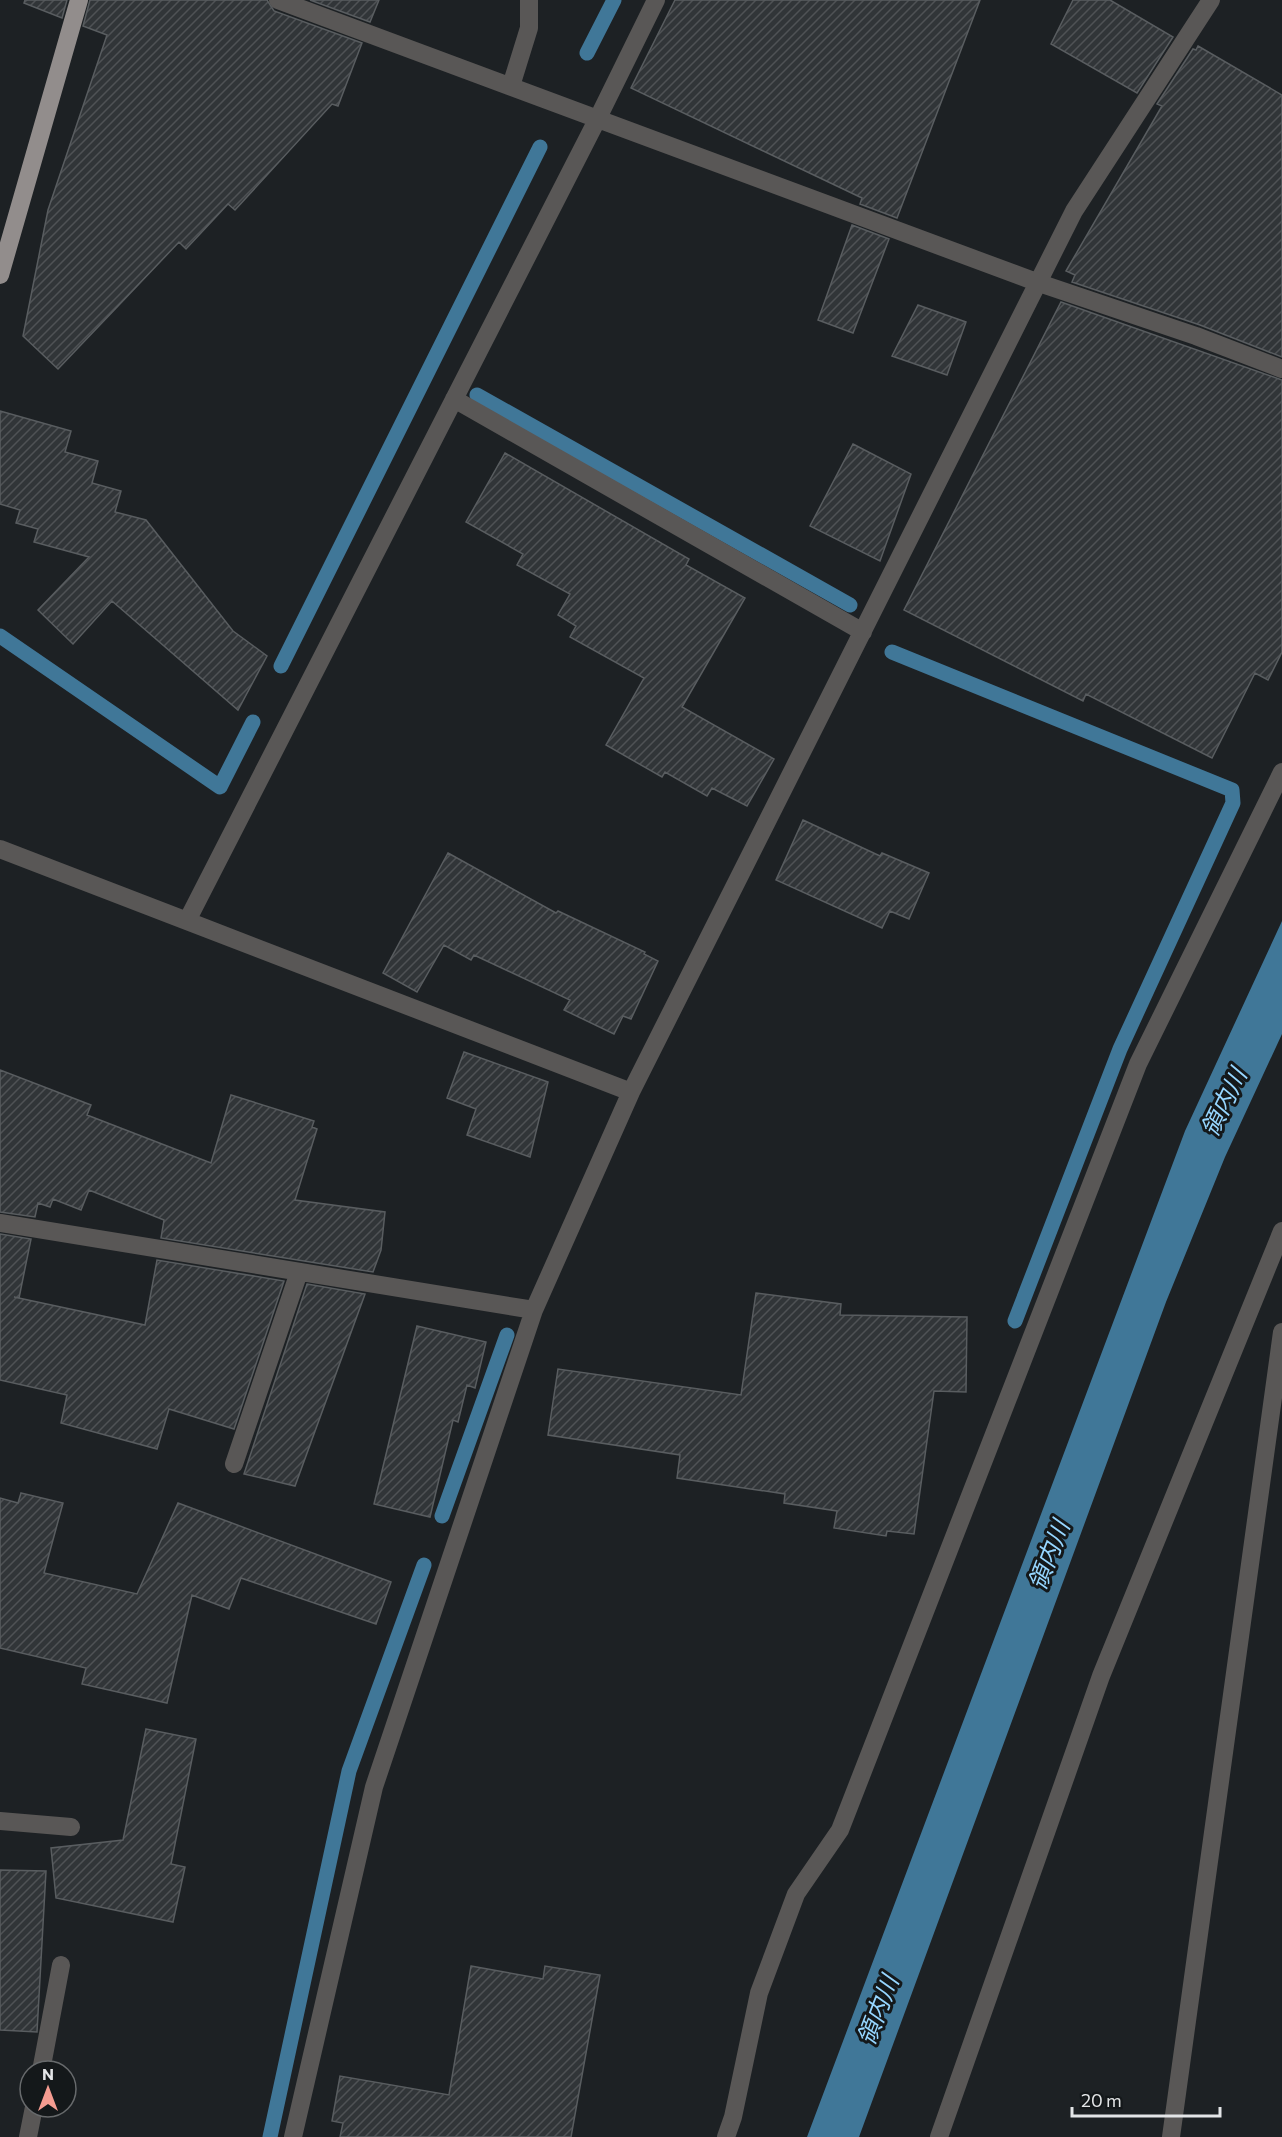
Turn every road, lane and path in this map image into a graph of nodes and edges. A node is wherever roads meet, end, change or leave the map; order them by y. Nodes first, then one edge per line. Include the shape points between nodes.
1 (80, 0) edge
2 (278, 0) edge
3 (530, 0) edge
4 (656, 0) edge
5 (1211, 0) edge
6 (511, 86) junction
7 (598, 118) junction
8 (0, 275) edge
9 (1039, 283) junction
10 (1282, 369) edge
11 (454, 399) junction
12 (863, 632) junction
13 (1282, 772) edge
14 (0, 849) edge
15 (187, 921) junction
16 (631, 1092) junction
17 (0, 1223) edge
18 (1282, 1231) edge
19 (299, 1272) junction
20 (534, 1310) junction
21 (1282, 1332) edge
22 (234, 1464) dead end
23 (0, 1821) edge
24 (71, 1827) dead end
25 (61, 1965) dead end
26 (42, 2059) edge
27 (32, 2119) edge
28 (28, 2137) edge
29 (293, 2137) edge
30 (726, 2137) edge
31 (939, 2137) edge
32 (1171, 2137) edge

1 - 8 main road
2 - 6 street
3 - 6 street via 529,28
4 - 7 street
5 - 9 street via 1074,211
6 - 7 street
7 - 9 street
7 - 11 street
9 - 10 street
9 - 12 street
11 - 12 street
11 - 15 street
12 - 16 street
13 - 30 street via 1138,1064 840,1830 796,1894 759,1993
14 - 15 street
15 - 16 street
16 - 20 street
17 - 19 street
18 - 31 street via 1101,1676
19 - 20 street
19 - 22 street
20 - 29 street via 374,1787
21 - 32 street
23 - 24 street
25 - 26 street
27 - 28 street

